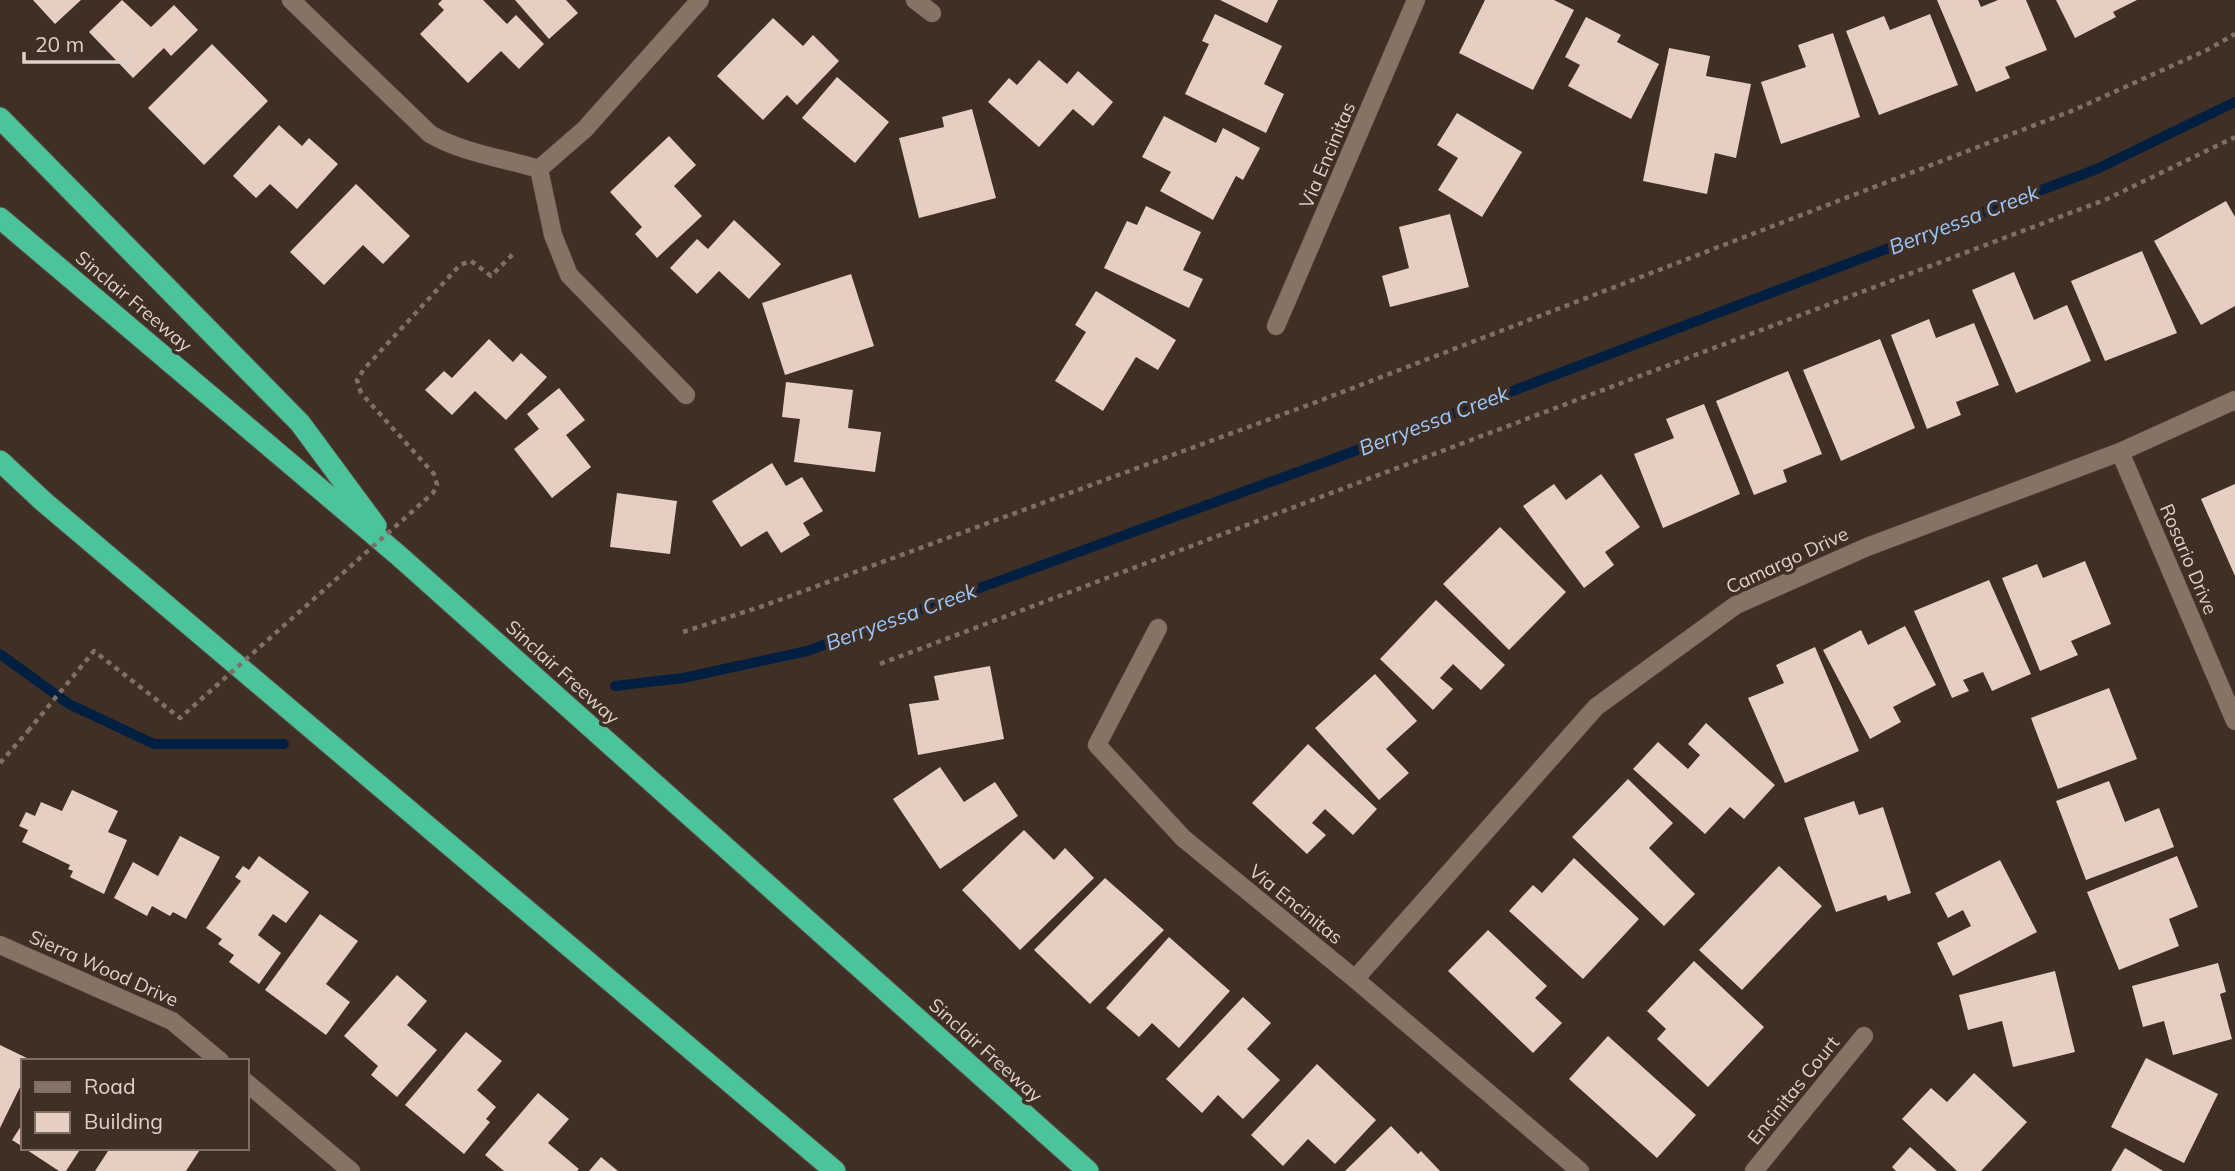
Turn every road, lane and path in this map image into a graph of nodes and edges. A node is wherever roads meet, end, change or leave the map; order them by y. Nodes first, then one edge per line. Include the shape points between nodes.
1 (291, 0) edge
2 (700, 0) edge
3 (915, 0) edge
4 (1416, 0) edge
5 (932, 13) dead end
6 (2235, 34) edge
7 (0, 118) edge
8 (2235, 137) edge
9 (539, 169) junction
10 (0, 218) edge
11 (515, 252) dead end
12 (1276, 326) dead end
13 (686, 395) dead end
14 (2235, 400) edge
15 (2120, 452) junction
16 (0, 461) edge
17 (0, 469) edge
18 (44, 502) junction
19 (398, 555) junction
20 (1158, 628) dead end
21 (682, 632) dead end
22 (880, 664) dead end
23 (2235, 722) edge
24 (0, 763) edge
25 (0, 945) edge
26 (1355, 979) junction
27 (1864, 1037) dead end
28 (218, 1059) edge
29 (248, 1084) edge
30 (351, 1171) edge
31 (835, 1171) edge
32 (1088, 1171) edge
33 (1580, 1171) edge
34 (1754, 1171) edge

1 - 9 street via 430,134 456,148
2 - 9 street via 585,129
3 - 5 street
4 - 12 street, Via Encinitas
6 - 21 path via 2074,110 1371,381
7 - 19 highway via 300,423
8 - 22 path via 2094,204
9 - 13 street via 553,235 569,275
10 - 19 highway, Sinclair Freeway
11 - 24 path, bridge via 491,276 471,261 460,265 357,380 361,393 434,474 438,485 433,493 180,718 94,651
14 - 15 street, Camargo Drive
15 - 23 street, Rosario Drive
15 - 26 street, Camargo Drive via 1867,547 1736,605 1596,707
16 - 18 highway
17 - 18 highway
18 - 31 highway
19 - 32 highway, Sinclair Freeway
20 - 26 street, Via Encinitas via 1097,745 1183,838
25 - 28 street, Sierra Wood Drive via 172,1021
26 - 33 street, Via Encinitas
27 - 34 street, Encinitas Court
29 - 30 street

